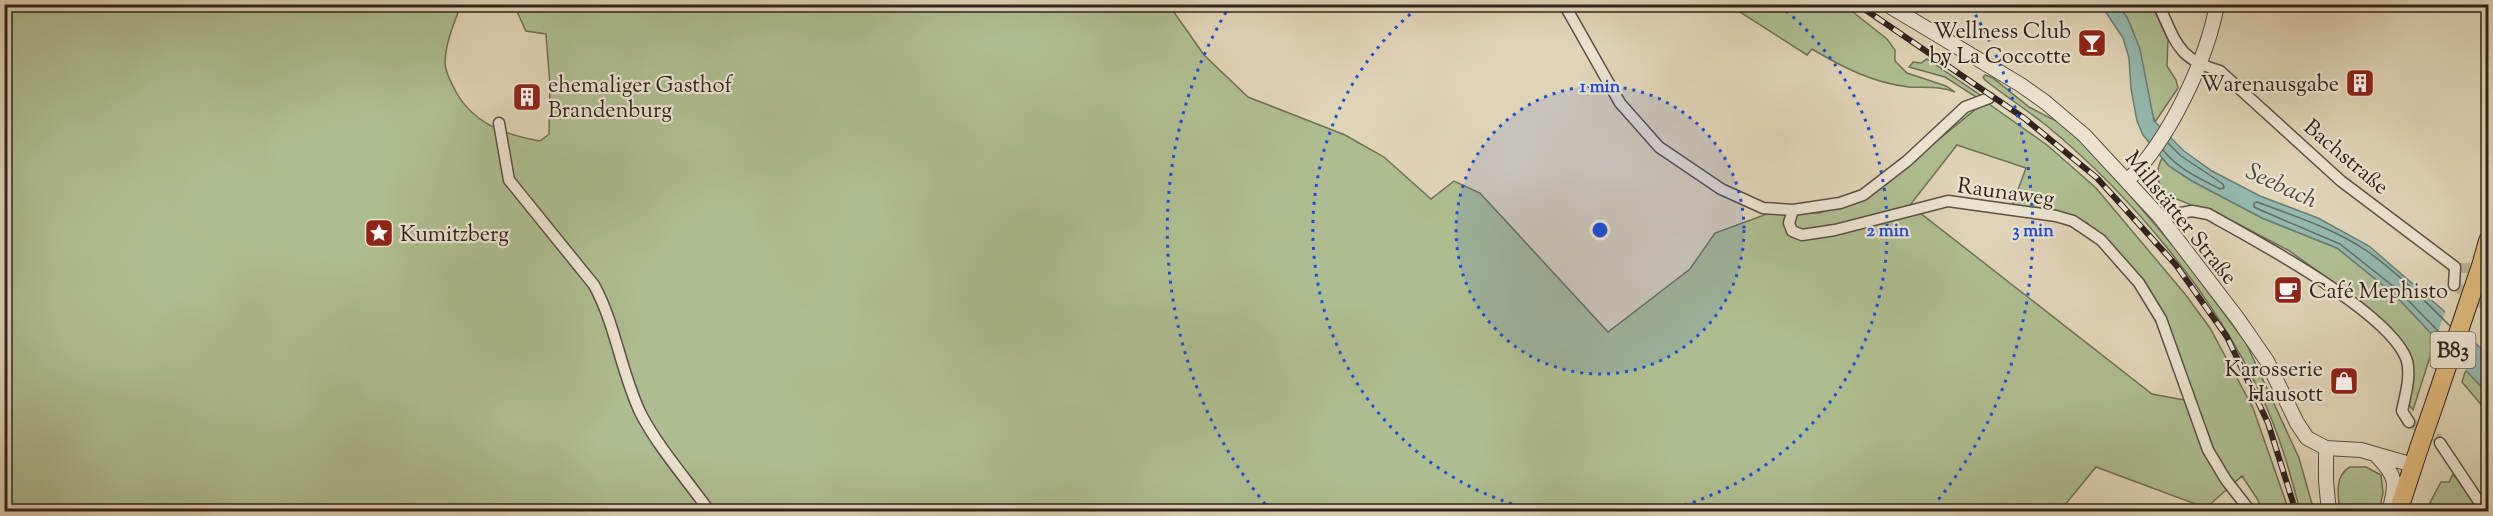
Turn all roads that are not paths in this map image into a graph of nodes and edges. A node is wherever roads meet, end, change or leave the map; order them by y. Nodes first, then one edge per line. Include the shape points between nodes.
1 (1564, 4) edge
2 (1886, 4) edge
3 (2158, 4) edge
4 (2217, 4) edge
5 (2200, 65) junction
6 (1989, 98) dead end
7 (499, 123) dead end
8 (2128, 180) junction
9 (1793, 210) junction
10 (2160, 217) junction
11 (2488, 241) edge
12 (2454, 285) tunnel mouth
13 (2409, 422) dead end
14 (2440, 443) tunnel mouth
15 (2326, 448) junction
16 (2376, 454) junction
17 (2416, 456) junction
18 (710, 512) edge
19 (2251, 512) edge
20 (2329, 512) edge
21 (2389, 512) edge
22 (2398, 512) edge
23 (2486, 512) edge

1 - 9 street via 1620,103 1659,147 1721,189 1763,208
2 - 8 street, Millstätter Straße via 2045,102
3 - 5 street, Bachstraße via 2183,54
4 - 5 street
5 - 8 street via 2150,154
5 - 12 street, Bachstraße via 2220,71 2342,181 2457,268
6 - 9 street via 1965,106 1907,161 1863,195
7 - 18 street via 508,180 594,285 642,415
8 - 10 street, Millstätter Straße
9 - 19 street, Raunaweg via 1789,223 1792,231 1802,235 1948,201 2073,221 2101,240 2139,283 2161,319 2208,450
10 - 13 street via 2208,214 2298,263 2370,317 2398,344 2407,361 2402,411
10 - 15 street, Millstätter Straße via 2257,344 2307,438
11 - 17 main road, B83, bridge
14 - 23 street
15 - 16 street
15 - 20 street
16 - 17 street
16 - 21 street via 2392,471 2394,492
17 - 22 main road, B83

